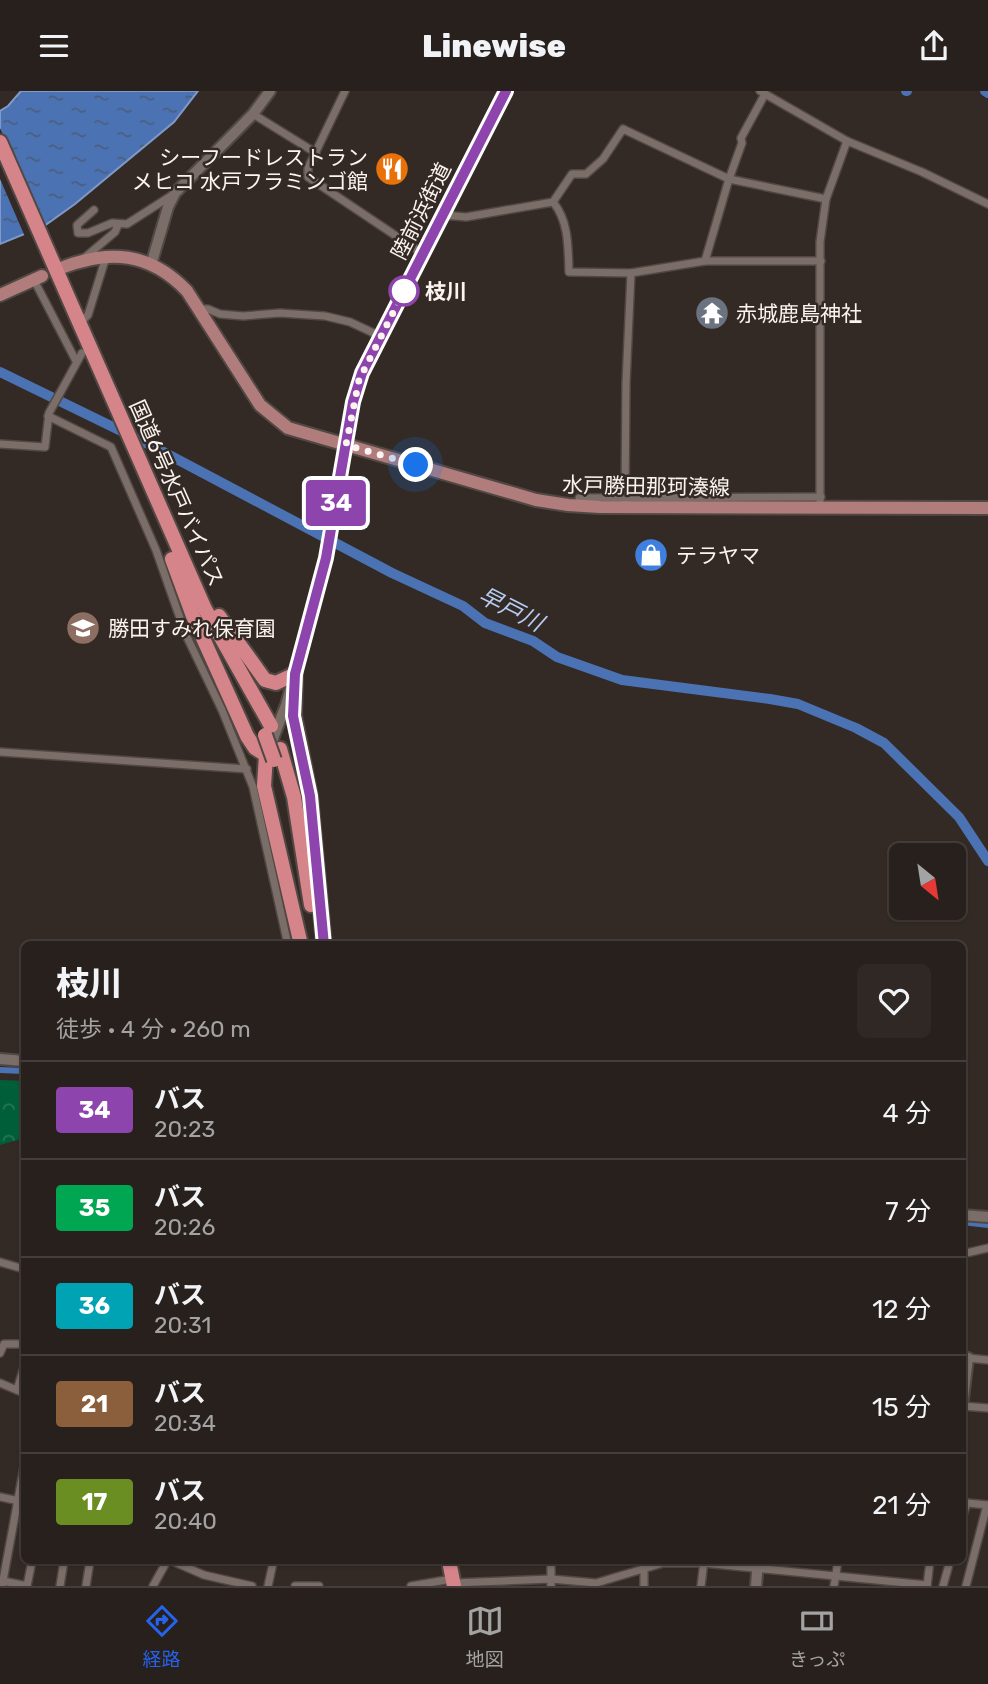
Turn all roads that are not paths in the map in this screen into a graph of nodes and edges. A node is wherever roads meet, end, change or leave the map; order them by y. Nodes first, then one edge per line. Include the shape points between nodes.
1 (270, 91) edge
2 (345, 91) edge
3 (506, 91) edge
4 (762, 92) edge
5 (253, 114) junction
6 (846, 141) junction
7 (0, 142) edge
8 (316, 153) junction
9 (0, 163) edge
10 (729, 179) junction
11 (175, 193) junction
12 (826, 199) junction
13 (553, 202) junction
14 (988, 204) edge
15 (94, 210) dead end
16 (443, 215) junction
17 (118, 225) junction
18 (423, 254) junction
19 (107, 256) junction
20 (45, 257) junction
21 (83, 259) junction
22 (705, 261) junction
23 (821, 261) junction
24 (151, 265) junction
25 (61, 268) dead end
26 (631, 273) junction
27 (38, 278) joint
28 (0, 295) edge
29 (199, 309) junction
30 (79, 324) junction
31 (380, 336) junction
32 (79, 357) junction
33 (110, 406) junction
34 (49, 415) junction
35 (0, 444) edge
36 (346, 445) junction
37 (579, 498) dead end
38 (626, 502) junction
39 (820, 502) junction
40 (988, 508) edge
41 (178, 560) junction
42 (295, 674) junction
43 (0, 752) edge
44 (269, 753) junction
45 (241, 755) junction
46 (247, 769) junction
47 (258, 787) junction
48 (287, 941) edge
49 (300, 941) edge
50 (307, 941) edge
51 (317, 941) edge
52 (324, 941) edge
53 (0, 1059) edge
54 (21, 1061) edge
55 (966, 1215) edge
56 (988, 1217) edge
57 (988, 1248) edge
58 (966, 1253) edge
59 (0, 1262) edge
60 (21, 1268) edge
61 (21, 1344) edge
62 (0, 1353) edge
63 (966, 1357) edge
64 (988, 1360) edge
65 (0, 1383) edge
66 (21, 1391) edge
67 (966, 1407) edge
68 (988, 1408) edge
69 (0, 1497) edge
70 (21, 1501) edge
71 (966, 1504) edge
72 (21, 1505) edge
73 (987, 1505) edge
74 (31, 1564) edge
75 (64, 1564) edge
76 (90, 1564) edge
77 (168, 1564) edge
78 (177, 1564) edge
79 (273, 1564) edge
80 (450, 1564) edge
81 (551, 1564) edge
82 (644, 1564) edge
83 (703, 1564) edge
84 (740, 1564) edge
85 (838, 1564) edge
86 (930, 1564) edge
87 (949, 1564) edge
88 (758, 1565) edge
89 (836, 1575) junction
90 (453, 1582) edge
91 (551, 1582) edge
92 (3, 1584) edge
93 (927, 1585) edge
94 (60, 1586) edge
95 (86, 1586) edge
96 (153, 1586) edge
97 (252, 1586) edge
98 (268, 1586) edge
99 (295, 1586) edge
100 (319, 1586) edge
101 (411, 1586) edge
102 (644, 1586) edge
103 (701, 1586) edge
104 (757, 1586) edge
105 (835, 1586) edge
106 (943, 1586) edge
107 (966, 1586) edge

1 - 5 main road
2 - 8 street
3 - 16 main road, 陸前浜街道
4 - 6 street
4 - 10 street
5 - 8 street
5 - 11 main road
6 - 12 street
6 - 14 street
7 - 20 highway, 国道6号水戸バイパス
8 - 18 street via 307,173 311,180
9 - 20 highway, 国道6号水戸バイパス
10 - 12 street
10 - 13 street via 623,129 603,159 586,174 572,174
10 - 22 street
11 - 17 street via 127,224
11 - 24 main road
12 - 23 street
13 - 16 street via 466,217
13 - 26 street via 564,220 569,272
15 - 17 street via 77,225 78,233
16 - 18 main road, 陸前浜街道
17 - 21 street
18 - 31 main road, 陸前浜街道
19 - 21 main road, 水戸勝田那珂湊線
19 - 24 main road, 水戸勝田那珂湊線
19 - 30 street via 88,315
20 - 30 highway, 国道6号水戸バイパス
20 - 32 highway, 国道6号水戸バイパス
21 - 25 main road, 水戸勝田那珂湊線
22 - 23 street
22 - 26 street
23 - 39 street
24 - 29 main road, 水戸勝田那珂湊線 via 178,282
26 - 38 street
27 - 28 main road
27 - 32 street
29 - 31 street via 243,316 325,316
29 - 36 main road, 水戸勝田那珂湊線 via 266,412 297,432
30 - 33 highway, 国道6号水戸バイパス
31 - 36 main road, 陸前浜街道 via 356,388
32 - 33 highway, 国道6号水戸バイパス
32 - 34 street
33 - 41 highway, 国道6号水戸バイパス
34 - 35 street via 45,447
34 - 45 street via 111,447 156,550 186,635
36 - 38 main road, 水戸勝田那珂湊線 via 536,500 568,505
36 - 42 main road, 陸前浜街道 via 326,555
37 - 38 street
38 - 39 main road, 水戸勝田那珂湊線
39 - 40 main road, 水戸勝田那珂湊線
41 - 42 highway via 265,680 276,684
41 - 44 highway, 国道6号水戸バイパス, bridge via 198,615 268,730
41 - 44 highway via 193,616 247,736
42 - 44 main road, 陸前浜街道
42 - 52 highway via 293,716 310,796
43 - 46 street
44 - 45 street
44 - 47 highway
44 - 50 highway, 国道6号水戸バイパス via 288,814
44 - 51 highway, 国道6号水戸バイパス via 297,812
45 - 46 street
46 - 47 street
47 - 48 street
47 - 49 highway
53 - 54 main road
55 - 56 main road
57 - 58 street
59 - 60 street
61 - 62 street via 4,1344
63 - 64 street
65 - 66 street
67 - 68 street
69 - 70 street
71 - 73 street
72 - 92 street
73 - 107 street
74 - 92 street via 27,1586
75 - 94 street
76 - 95 street
77 - 96 street
78 - 97 street via 204,1576
79 - 98 street
80 - 90 highway
81 - 91 street
82 - 91 street via 596,1583
82 - 102 street
83 - 103 street
84 - 88 street
85 - 89 street
86 - 93 street
87 - 106 street
88 - 89 street
88 - 104 main road
89 - 93 street
89 - 105 street
90 - 91 street
90 - 101 street
99 - 100 street

